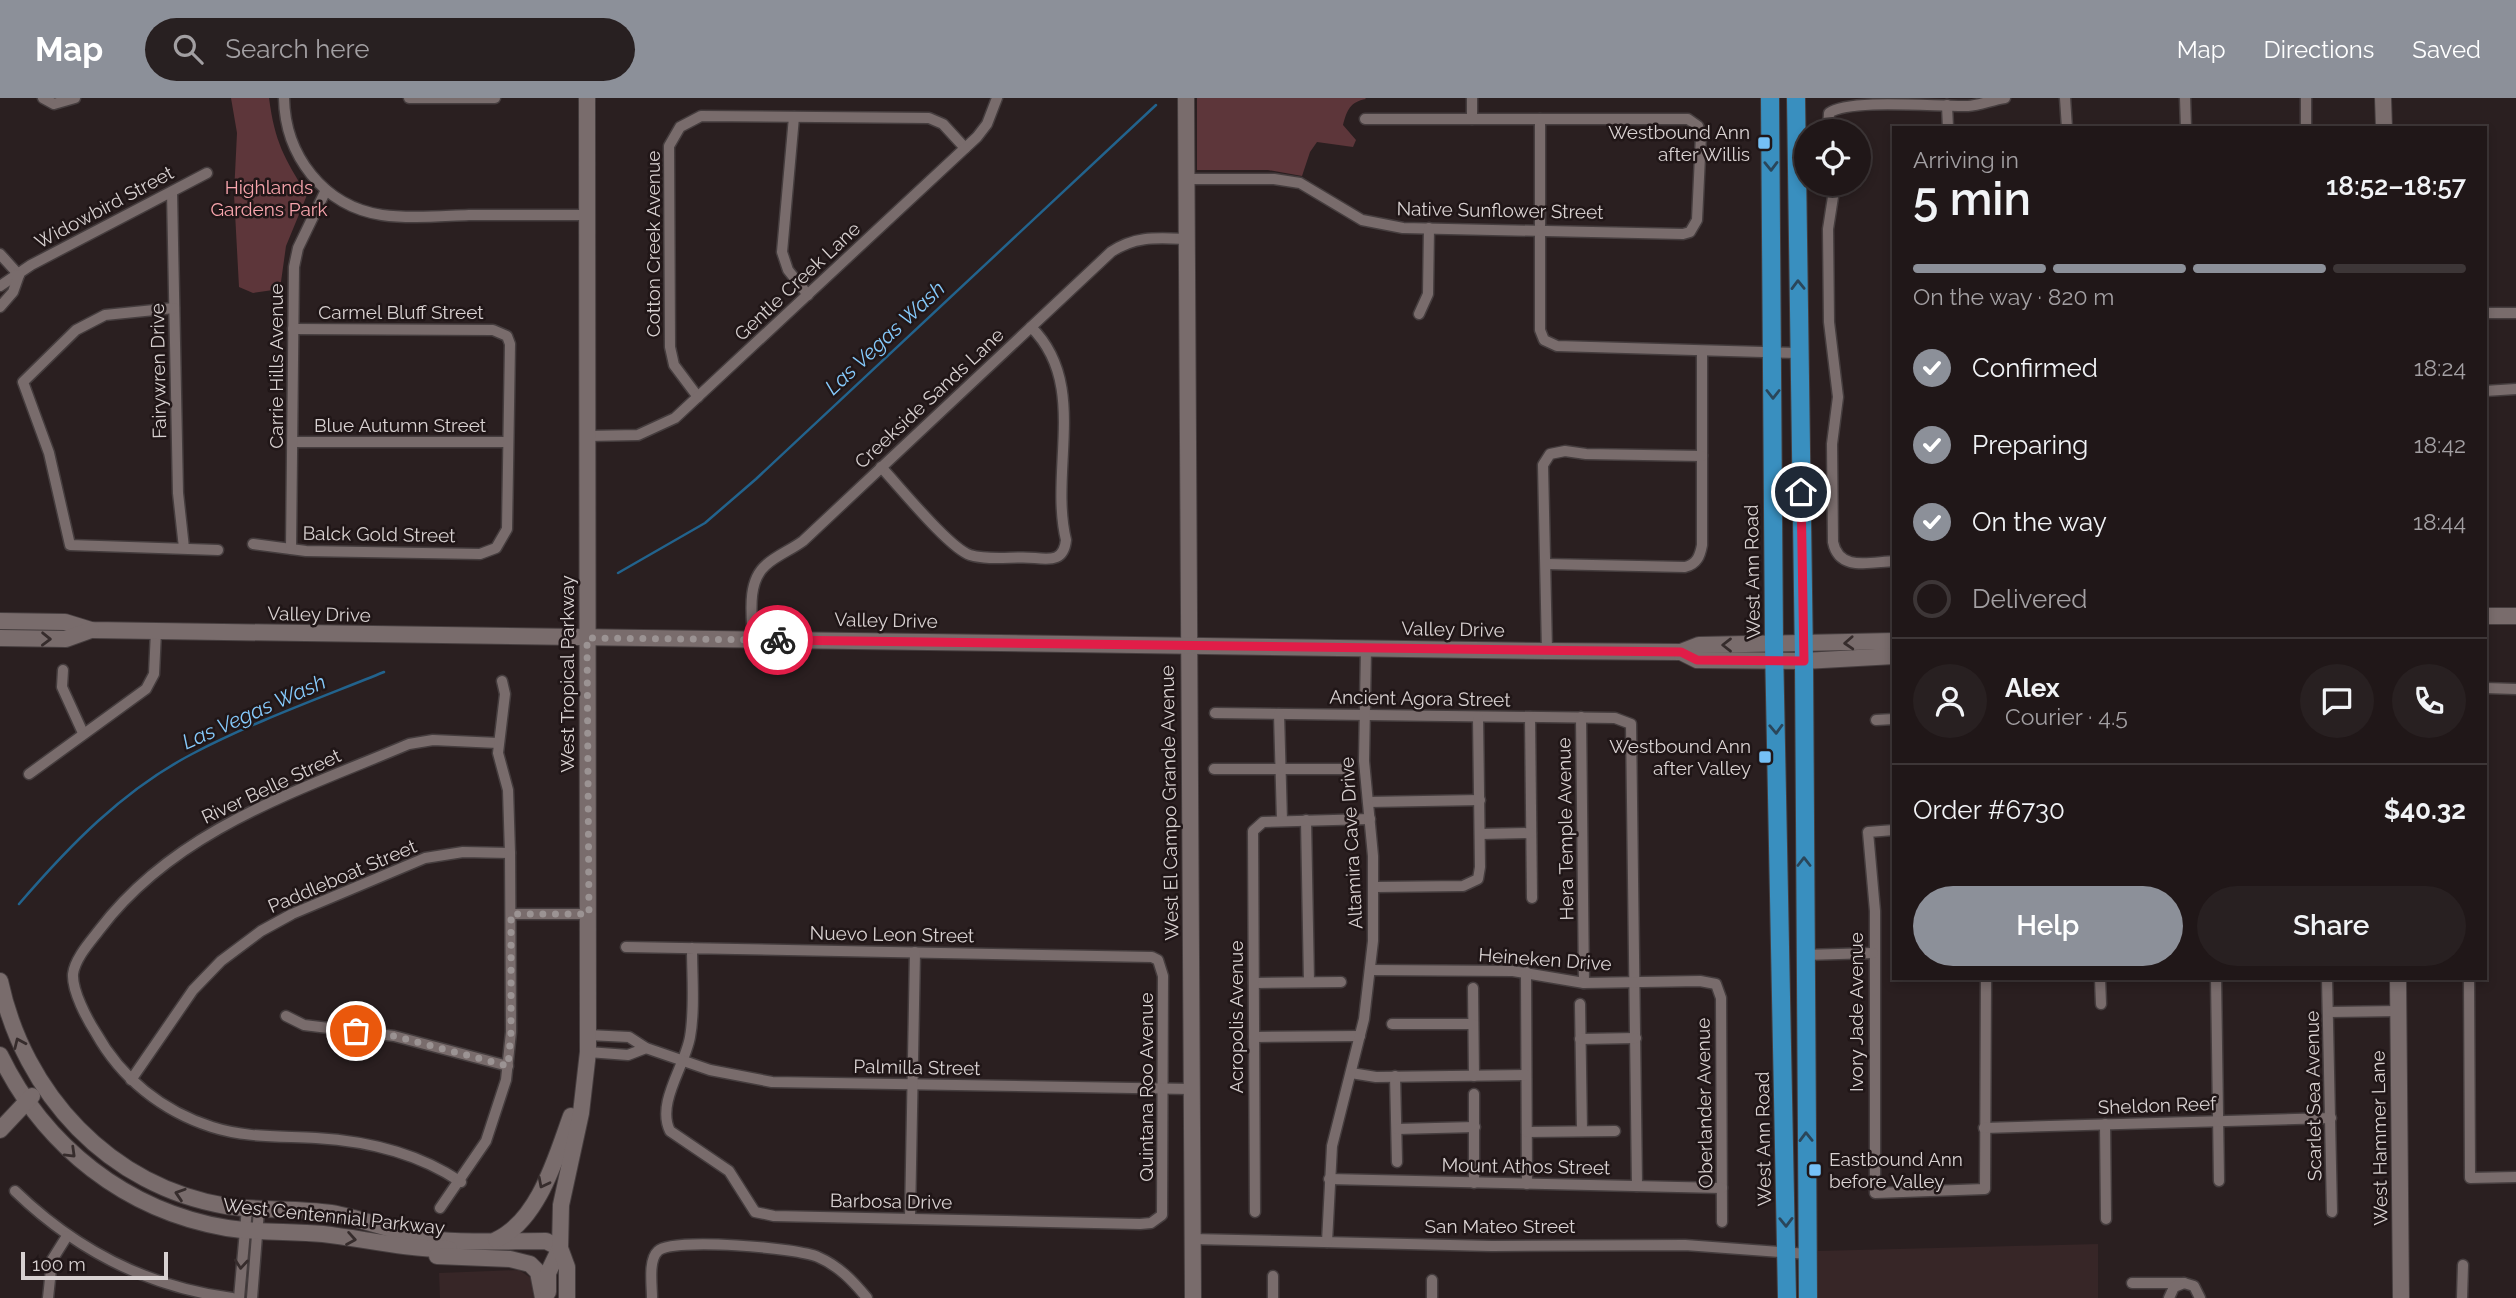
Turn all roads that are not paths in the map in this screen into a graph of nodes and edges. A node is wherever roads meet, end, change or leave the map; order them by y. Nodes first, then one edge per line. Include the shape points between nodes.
1 (43, 98) edge
2 (75, 98) edge
3 (284, 98) edge
4 (409, 98) edge
5 (495, 98) edge
6 (587, 98) edge
7 (997, 98) edge
8 (1186, 98) edge
9 (1472, 98) edge
10 (1770, 98) edge
11 (1796, 98) edge
12 (2005, 98) edge
13 (2065, 98) edge
14 (2185, 98) edge
15 (2306, 98) edge
16 (2383, 98) edge
17 (1947, 105) junction
18 (794, 117) junction
19 (1365, 119) dead end
20 (1472, 119) junction
21 (1540, 119) junction
22 (1829, 119) edge
23 (1948, 126) edge
24 (2067, 126) edge
25 (2186, 126) edge
26 (2306, 126) edge
27 (2384, 126) edge
28 (965, 148) junction
29 (207, 173) dead end
30 (1187, 179) junction
31 (326, 190) junction
32 (172, 192) junction
33 (1834, 196) edge
34 (587, 215) junction
35 (1429, 228) junction
36 (1541, 229) junction
37 (1188, 239) junction
38 (0, 254) edge
39 (19, 275) junction
40 (0, 286) edge
41 (808, 295) junction
42 (0, 307) edge
43 (174, 308) junction
44 (2487, 313) edge
45 (2516, 313) edge
46 (1419, 314) dead end
47 (1031, 327) junction
48 (293, 329) junction
49 (1702, 351) junction
50 (1798, 353) junction
51 (1773, 354) junction
52 (2516, 389) edge
53 (2487, 391) edge
54 (698, 397) junction
55 (587, 436) junction
56 (293, 442) junction
57 (508, 442) junction
58 (1702, 456) junction
59 (881, 467) junction
60 (253, 544) dead end
61 (184, 548) junction
62 (291, 549) junction
63 (218, 550) dead end
64 (1892, 561) edge
65 (1546, 564) junction
66 (2487, 616) edge
67 (2516, 616) edge
68 (0, 621) edge
69 (91, 630) junction
70 (156, 631) junction
71 (0, 638) edge
72 (587, 638) junction
73 (753, 640) junction
74 (1892, 641) edge
75 (1188, 646) junction
76 (1366, 648) junction
77 (1547, 651) junction
78 (1774, 653) junction
79 (1804, 653) junction
80 (1892, 656) edge
81 (63, 670) dead end
82 (502, 681) dead end
83 (2487, 688) edge
84 (2516, 689) edge
85 (1215, 713) dead end
86 (1279, 714) junction
87 (1364, 714) junction
88 (1479, 717) junction
89 (1530, 717) junction
90 (1581, 717) junction
91 (1892, 719) edge
92 (1876, 720) dead end
93 (83, 733) junction
94 (498, 743) junction
95 (1344, 768) dead end
96 (1214, 769) dead end
97 (1280, 769) junction
98 (29, 774) dead end
99 (1480, 800) junction
100 (1368, 802) junction
101 (1370, 819) junction
102 (1306, 820) junction
103 (1282, 821) junction
104 (1892, 830) edge
105 (1531, 833) junction
106 (1480, 834) junction
107 (510, 852) junction
108 (1375, 887) junction
109 (1781, 890) junction
110 (1532, 898) dead end
111 (511, 914) junction
112 (589, 914) junction
113 (625, 947) dead end
114 (692, 948) junction
115 (915, 952) junction
116 (1872, 953) junction
117 (1804, 955) junction
118 (1158, 960) joint
119 (1371, 970) junction
120 (1526, 972) junction
121 (1986, 980) edge
122 (2100, 980) edge
123 (2216, 980) edge
124 (2327, 980) edge
125 (2398, 980) edge
126 (2469, 980) edge
127 (0, 981) edge
128 (1254, 982) junction
129 (1308, 982) junction
130 (1341, 982) dead end
131 (1635, 982) junction
132 (1584, 983) junction
133 (1716, 984) joint
134 (1473, 988) dead end
135 (1580, 1004) dead end
136 (2101, 1004) dead end
137 (1782, 1007) junction
138 (2399, 1011) junction
139 (2330, 1012) junction
140 (286, 1016) dead end
141 (1392, 1024) dead end
142 (1474, 1024) junction
143 (589, 1035) junction
144 (622, 1036) junction
145 (1360, 1036) junction
146 (1254, 1037) junction
147 (1636, 1038) junction
148 (1580, 1039) junction
149 (646, 1048) junction
150 (588, 1052) junction
151 (0, 1055) edge
152 (621, 1055) junction
153 (683, 1059) junction
154 (508, 1066) junction
155 (1351, 1073) junction
156 (587, 1074) junction
157 (1526, 1075) junction
158 (1395, 1076) junction
159 (1474, 1076) junction
160 (131, 1080) junction
161 (913, 1084) junction
162 (43, 1087) junction
163 (1163, 1089) junction
164 (1191, 1089) junction
165 (1474, 1094) dead end
166 (26, 1101) junction
167 (2331, 1118) junction
168 (2218, 1121) junction
169 (2105, 1124) junction
170 (1475, 1128) junction
171 (1984, 1128) junction
172 (1397, 1129) junction
173 (0, 1130) edge
174 (1582, 1131) junction
175 (1615, 1131) dead end
176 (1527, 1132) junction
177 (1397, 1162) dead end
178 (2516, 1177) edge
179 (1329, 1179) junction
180 (2219, 1181) dead end
181 (461, 1182) junction
182 (1474, 1183) junction
183 (1527, 1184) junction
184 (1637, 1186) junction
185 (1722, 1188) junction
186 (15, 1191) dead end
187 (440, 1208) dead end
188 (253, 1209) junction
189 (1255, 1212) dead end
190 (2332, 1212) dead end
191 (1162, 1215) joint
192 (910, 1219) junction
193 (2106, 1219) dead end
194 (1722, 1222) dead end
195 (251, 1231) junction
196 (67, 1236) junction
197 (1192, 1239) junction
198 (494, 1241) junction
199 (1327, 1241) junction
200 (383, 1245) junction
201 (560, 1248) junction
202 (1786, 1253) junction
203 (1808, 1255) junction
204 (2463, 1265) dead end
205 (1273, 1276) dead end
206 (1432, 1280) dead end
207 (2132, 1283) dead end
208 (2184, 1283) junction
209 (177, 1293) edge
210 (48, 1298) edge
211 (232, 1298) edge
212 (239, 1298) edge
213 (252, 1298) edge
214 (545, 1298) edge
215 (567, 1298) edge
216 (652, 1298) edge
217 (867, 1298) edge
218 (1193, 1298) edge
219 (1273, 1298) edge
220 (1433, 1298) edge
221 (1787, 1298) edge
222 (1808, 1298) edge
223 (2169, 1298) edge
224 (2200, 1298) edge
225 (2401, 1298) edge
226 (2462, 1298) edge

1 - 2 street via 54,104
3 - 31 street via 284,120 294,152
4 - 5 street
6 - 34 street, West Tropical Parkway
7 - 28 street, Gentle Creek Lane via 987,124
8 - 30 street, West El Campo Grande Avenue
9 - 20 street
10 -> 51 main road, West Ann Road
50 -> 11 main road
12 - 17 street via 1971,106
13 - 24 street
14 - 25 street
15 - 26 street
16 - 27 street
17 - 22 street via 1908,101 1850,105 1833,109
17 - 23 street
18 - 28 street via 929,118 943,124
18 - 41 street via 782,253 788,270
18 - 54 street, Cotton Creek Avenue via 701,116 680,127 670,146 670,347 674,365
19 - 20 street
20 - 21 street
21 - 36 street
21 - 36 street, Native Sunflower Street via 1681,117 1693,122 1701,135 1695,228 1684,234
28 - 41 street, Gentle Creek Lane
29 - 32 street, Widowbird Street
30 - 35 street, Native Sunflower Street via 1300,183 1362,220
30 - 37 street, West El Campo Grande Avenue
31 - 34 street via 383,215
31 - 48 street, Carrie Hills Avenue via 295,257
32 - 39 street, Widowbird Street
32 - 43 street, Fairywren Drive
33 - 64 street via 1828,242 1830,336 1838,387 1832,444 1833,542 1838,556 1849,563
34 - 55 street, West Tropical Parkway
35 - 36 street, Native Sunflower Street
35 - 46 street via 1427,294
36 - 49 street via 1540,330 1545,340 1557,346
37 - 47 street, Creekside Sands Lane via 1143,238 1121,245
37 - 75 street, West El Campo Grande Avenue
38 - 39 street
39 - 40 street, Widowbird Street
39 - 42 street, Widowbird Street via 13,292
41 - 54 street, Gentle Creek Lane
43 - 61 street, Fairywren Drive via 178,493
43 - 61 street via 105,314 76,330 23,382 49,453 70,545
44 - 45 street
47 - 59 street, Creekside Sands Lane
47 - 59 street via 1051,350 1062,385 1066,540 1059,557 1046,560 961,551
48 - 56 street, Carrie Hills Avenue
48 - 57 street, Carmel Bluff Street via 493,330 508,337
49 - 51 street
49 - 58 street
50 - 51 street
50 - 79 main road
51 -> 78 main road, West Ann Road
52 - 53 street
54 - 55 street, Gentle Creek Lane via 650,432
55 - 72 street, West Tropical Parkway
56 - 57 street, Blue Autumn Street
56 - 62 street, Carrie Hills Avenue
57 - 62 street, Balck Gold Street via 507,529 501,543 489,552
58 - 65 street via 1702,545 1697,560 1685,567
58 - 65 street via 1550,454 1543,465
59 - 73 street, Creekside Sands Lane via 803,541 760,571 753,592
60 - 62 street, Balck Gold Street
61 - 63 street
65 - 77 street
66 - 67 street
68 - 69 street, Valley Drive via 65,622
69 - 70 street, Valley Drive
71 -> 69 street, Valley Drive via 66,639
70 - 72 street, Valley Drive
70 - 93 street via 154,674 146,689
72 - 73 street, Valley Drive
72 - 112 street, West Tropical Parkway
73 - 75 street, Valley Drive
74 -> 79 street, Valley Drive
75 - 76 street, Valley Drive
75 - 164 street, West El Campo Grande Avenue
76 - 77 street, Valley Drive
76 - 87 street, Altamira Cave Drive
77 - 78 street, Valley Drive via 1681,652 1699,645
78 - 79 street, Valley Drive
78 -> 109 main road, West Ann Road
79 - 80 street, Valley Drive
117 -> 79 main road
81 - 93 street via 62,687
82 - 94 street via 505,694
83 - 84 street
85 - 86 street, Ancient Agora Street
86 - 87 street, Ancient Agora Street
86 - 97 street
87 - 88 street, Ancient Agora Street
87 - 100 street, Altamira Cave Drive
88 - 89 street, Ancient Agora Street
88 - 99 street
89 - 90 street, Ancient Agora Street
89 - 105 street
90 - 131 street, Ancient Agora Street via 1625,720 1632,729
90 - 132 street, Hera Temple Avenue
91 - 92 street
93 - 98 street
94 - 107 street via 508,790
94 - 160 street, River Belle Street via 433,740 409,744 234,819 177,853 144,880 98,932 73,974 93,1028
95 - 97 street
96 - 97 street
97 - 103 street
99 - 100 street
99 - 106 street
100 - 101 street, Altamira Cave Drive
101 - 102 street
101 - 108 street, Altamira Cave Drive
102 - 103 street
102 - 129 street
103 - 128 street, Acropolis Avenue via 1258,824 1252,841
104 - 116 street, Ivory Jade Avenue via 1868,832 1875,911
105 - 106 street
105 - 110 street
106 - 108 street via 1478,879 1463,887
107 - 111 street
107 - 160 street, Paddleboat Street via 425,858 261,931 220,961 193,990
108 - 119 street, Altamira Cave Drive
109 - 117 main road via 1792,894 1794,947
109 - 137 main road, West Ann Road
111 - 112 street
111 - 154 street
112 - 143 street, West Tropical Parkway
113 - 114 street, Nuevo Leon Street
114 - 115 street, Nuevo Leon Street
114 - 153 street via 691,1027
115 - 118 street, Nuevo Leon Street via 1146,956
115 - 161 street
116 - 117 street
116 - 171 street, Ivory Jade Avenue via 1875,1193 1984,1189
117 - 137 main road
203 -> 117 main road
118 - 163 street, Quintana Roo Avenue via 1163,976
119 - 120 street, Heineken Drive
119 - 145 street, Altamira Cave Drive
120 - 132 street, Heineken Drive
120 - 157 street
121 - 171 street
122 - 136 street
123 - 168 street
124 - 139 street, Scarlet Sea Avenue
125 - 138 street, West Hammer Lane
126 - 178 street via 2470,1178
162 -> 127 street, West Centennial Parkway via 17,1039
128 - 129 street
128 - 146 street, Acropolis Avenue
129 - 130 street
131 - 132 street, Heineken Drive
131 - 133 street, Heineken Drive
131 - 147 street
133 - 185 street, Oberlander Avenue via 1721,998
134 - 142 street
135 - 148 street
137 -> 202 main road, West Ann Road
138 - 139 street
138 - 225 street, West Hammer Lane
139 - 167 street, Scarlet Sea Avenue
140 - 154 street via 303,1025 394,1036
141 - 142 street
142 - 159 street
143 - 144 street, Palmilla Street
143 - 150 street, West Tropical Parkway
144 - 149 street, Palmilla Street
144 - 152 street
145 - 146 street
145 - 155 street, Altamira Cave Drive
146 - 189 street, Acropolis Avenue
147 - 148 street
147 - 184 street
148 - 174 street
149 - 152 street via 634,1055
149 - 153 street, Palmilla Street
150 - 152 street
150 - 156 street, West Tropical Parkway
151 - 166 street, West Centennial Parkway
153 - 161 street, Palmilla Street via 752,1080
153 - 192 street, Barbosa Drive via 665,1114 670,1131 729,1171 755,1212 763,1216
154 - 181 street via 495,1120
155 - 158 street
155 - 179 street, Altamira Cave Drive via 1336,1127
156 -> 198 street via 533,1202 517,1228
156 - 201 street, West Tropical Parkway via 563,1185
157 - 159 street
157 - 176 street
158 - 159 street
158 - 172 street
160 - 181 street via 179,1114 210,1127 238,1135 320,1138 376,1147 424,1160
161 - 163 street, Palmilla Street
161 - 192 street
162 - 166 street
188 -> 162 street, West Centennial Parkway via 200,1200 139,1177 78,1129
163 - 164 street, Palmilla Street
163 - 191 street, Quintana Roo Avenue
164 - 197 street, West El Campo Grande Avenue
165 - 170 street
166 - 173 street
166 -> 195 street, West Centennial Parkway via 81,1163 130,1195 195,1220
167 - 168 street, Sheldon Reef
167 - 190 street, Scarlet Sea Avenue
168 - 169 street, Sheldon Reef
168 - 180 street
169 - 171 street, Sheldon Reef
169 - 193 street
170 - 172 street
170 - 182 street
172 - 177 street
174 - 175 street
174 - 176 street
176 - 183 street
179 - 182 street, Mount Athos Street
179 - 199 street, Altamira Cave Drive
181 - 187 street
182 - 183 street, Mount Athos Street
183 - 184 street, Mount Athos Street
184 - 185 street, Mount Athos Street
185 - 194 street, Oberlander Avenue
186 - 196 street
188 - 195 street
188 - 198 street, West Centennial Parkway via 328,1213 438,1240
191 - 192 street, Barbosa Drive via 1152,1223 1140,1224
195 -> 200 street, West Centennial Parkway via 319,1234
195 -> 212 street
195 - 213 street
196 - 209 street
196 - 210 street via 52,1260
197 - 199 street, San Mateo Street
197 - 218 street, West El Campo Grande Avenue
198 - 201 street, West Centennial Parkway via 545,1241
199 - 202 street, San Mateo Street via 1492,1246 1685,1244
200 - 201 street, West Centennial Parkway
200 - 214 street via 414,1255 521,1260 538,1272
201 - 214 street, West Tropical Parkway via 548,1273
201 - 215 street, West Tropical Parkway via 567,1267
202 - 203 street, San Mateo Street
202 - 221 main road, West Ann Road
203 - 222 main road
204 - 226 street
205 - 219 street
206 - 220 street
207 - 208 street
208 - 223 street via 2174,1287
208 - 224 street via 2194,1286
209 - 211 street
216 - 217 street via 653,1260 658,1251 674,1246 803,1251 832,1264

